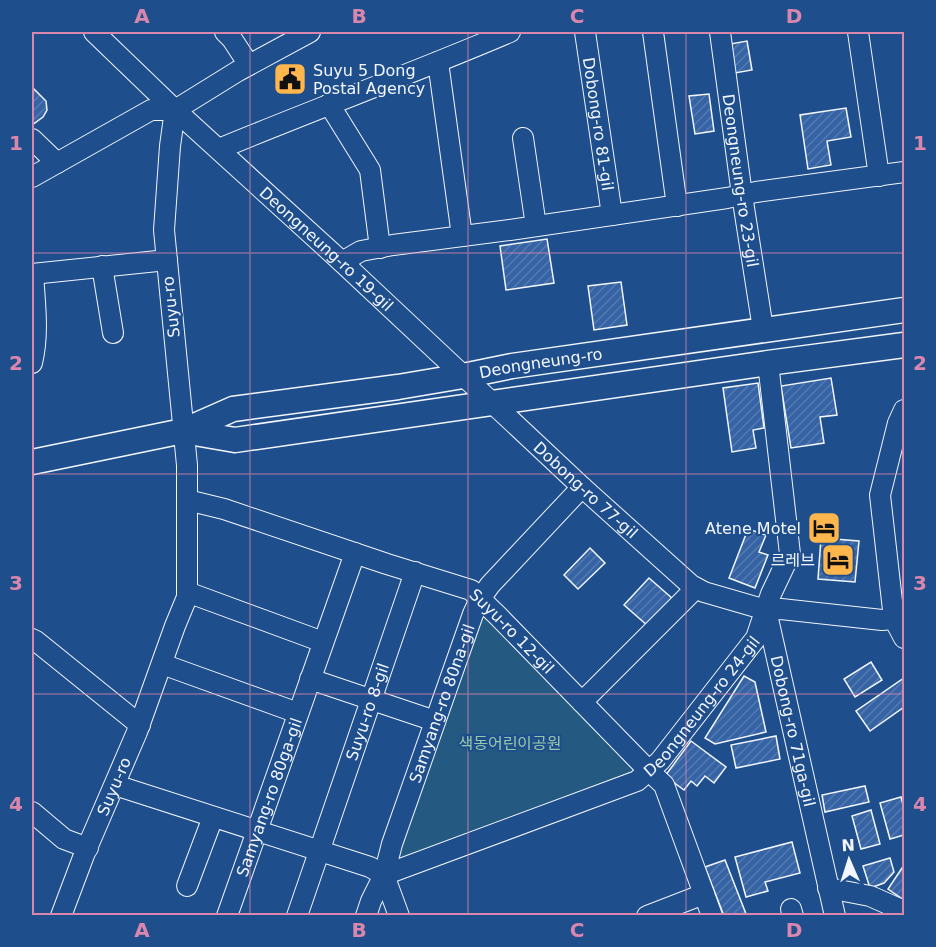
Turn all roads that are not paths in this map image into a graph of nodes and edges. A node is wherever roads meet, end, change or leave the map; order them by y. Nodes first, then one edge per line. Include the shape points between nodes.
1 (94, 32) edge
2 (225, 32) edge
3 (310, 32) edge
4 (510, 32) edge
5 (585, 32) edge
6 (653, 32) edge
7 (720, 32) edge
8 (858, 32) edge
9 (438, 62) junction
10 (249, 65) junction
11 (329, 104) junction
12 (175, 110) junction
13 (523, 138) dead end
14 (32, 139) edge
15 (219, 149) junction
16 (57, 163) junction
17 (904, 172) edge
18 (879, 176) junction
19 (32, 177) edge
20 (742, 195) junction
21 (677, 206) junction
22 (612, 215) junction
23 (536, 226) junction
24 (462, 236) junction
25 (380, 248) junction
26 (166, 260) junction
27 (342, 262) junction
28 (102, 266) junction
29 (32, 274) edge
30 (904, 310) edge
31 (763, 329) junction
32 (113, 333) dead end
33 (34, 339) edge
34 (904, 346) edge
35 (32, 363) edge
36 (768, 363) junction
37 (478, 390) junction
38 (904, 410) edge
39 (183, 431) junction
40 (32, 462) edge
41 (582, 487) junction
42 (187, 500) junction
43 (354, 553) junction
44 (415, 572) junction
45 (696, 588) junction
46 (187, 592) junction
47 (480, 599) junction
48 (766, 610) junction
49 (899, 618) edge
50 (904, 638) edge
51 (32, 639) edge
52 (323, 642) junction
53 (162, 664) junction
54 (310, 679) junction
55 (372, 699) junction
56 (582, 702) junction
57 (298, 713) junction
58 (435, 721) junction
59 (140, 725) junction
60 (649, 771) junction
61 (115, 784) junction
62 (32, 812) edge
63 (213, 817) junction
64 (256, 831) junction
65 (88, 848) junction
66 (319, 851) junction
67 (384, 875) junction
68 (187, 886) dead end
69 (828, 888) junction
70 (704, 894) junction
71 (904, 911) edge
72 (62, 915) edge
73 (227, 915) edge
74 (297, 915) edge
75 (366, 915) edge
76 (399, 915) edge
77 (647, 915) edge
78 (712, 915) edge
79 (835, 915) edge

1 - 12 street, Deongneung-ro 19-gil
2 - 10 street
3 - 10 street
4 - 9 street
5 - 22 street, Dobong-ro 81-gil
6 - 21 street
7 - 20 street, Deongneung-ro 23-gil
8 - 18 street
9 - 11 street
9 - 24 street
10 - 12 street
11 - 15 street
11 - 25 street via 370,170
12 - 15 street, Deongneung-ro 19-gil
12 - 16 street via 151,110
12 - 26 street, Suyu-ro via 164,230
13 - 23 street
14 - 16 street
15 - 27 street, Deongneung-ro 19-gil
16 - 19 street
17 - 18 street
18 - 20 street
20 - 21 street
20 - 31 street, Deongneung-ro 23-gil
21 - 22 street
22 - 23 street
23 - 24 street
24 - 25 street
25 - 27 street via 361,251
26 - 28 street
26 - 39 street, Suyu-ro
27 - 37 street, Deongneung-ro 19-gil
28 - 29 street
28 - 32 street
29 - 33 street via 37,330
30 - 31 main road, Deongneung-ro
31 - 37 main road, Deongneung-ro via 512,366
33 - 35 street
34 - 36 main road, Deongneung-ro
36 - 37 main road, Deongneung-ro
36 - 48 street, Deongneung-ro 24-gil via 790,554
37 - 39 main road, Deongneung-ro via 235,440
37 - 39 main road, Deongneung-ro via 398,387 233,409
37 - 41 street, Dobong-ro 77-gil
38 - 49 street via 880,495
39 - 40 main road, Deongneung-ro
39 - 42 street, Suyu-ro
41 - 45 street, Dobong-ro 77-gil
41 - 47 street, Samyang-ro 80na-gil
42 - 43 street, Suyu-ro 12-gil
42 - 46 street, Suyu-ro
43 - 44 street, Suyu-ro 12-gil
43 - 52 street, Samyang-ro 80ga-gil
44 - 47 street, Suyu-ro 12-gil via 471,590
44 - 55 street, Suyu-ro 8-gil
45 - 48 street, Dobong-ro 77-gil
45 - 56 street
46 - 52 street
46 - 53 street, Suyu-ro
47 - 56 street, Suyu-ro 12-gil
47 - 58 street, Samyang-ro 80na-gil
48 - 49 street, Dobong-ro 77-gil via 882,620
48 - 60 street, Deongneung-ro 24-gil via 756,638
48 - 69 street, Dobong-ro 71ga-gil
49 - 50 street
51 - 59 street
52 - 54 street, Samyang-ro 80ga-gil
53 - 57 street
53 - 59 street, Suyu-ro
54 - 55 street
54 - 57 street, Samyang-ro 80ga-gil
55 - 58 street
55 - 66 street, Suyu-ro 8-gil
56 - 60 street, Suyu-ro 12-gil
57 - 64 street, Samyang-ro 80ga-gil
58 - 67 street, Samyang-ro 80na-gil
59 - 61 street, Suyu-ro
60 - 67 street, Deongneung-ro 24-gil via 637,781
60 - 70 street, Suyu-ro 12-gil via 664,785
61 - 63 street
61 - 65 street, Suyu-ro
62 - 65 street via 64,839
63 - 64 street
63 - 68 street
64 - 66 street
64 - 73 street, Samyang-ro 80ga-gil
65 - 72 street, Suyu-ro
66 - 67 street
66 - 74 street, Suyu-ro 8-gil
67 - 75 street, Samyang-ro 80na-gil
67 - 76 street
69 - 71 street via 870,896
69 - 79 street, Dobong-ro 71ga-gil
70 - 77 street
70 - 78 street, Suyu-ro 12-gil

